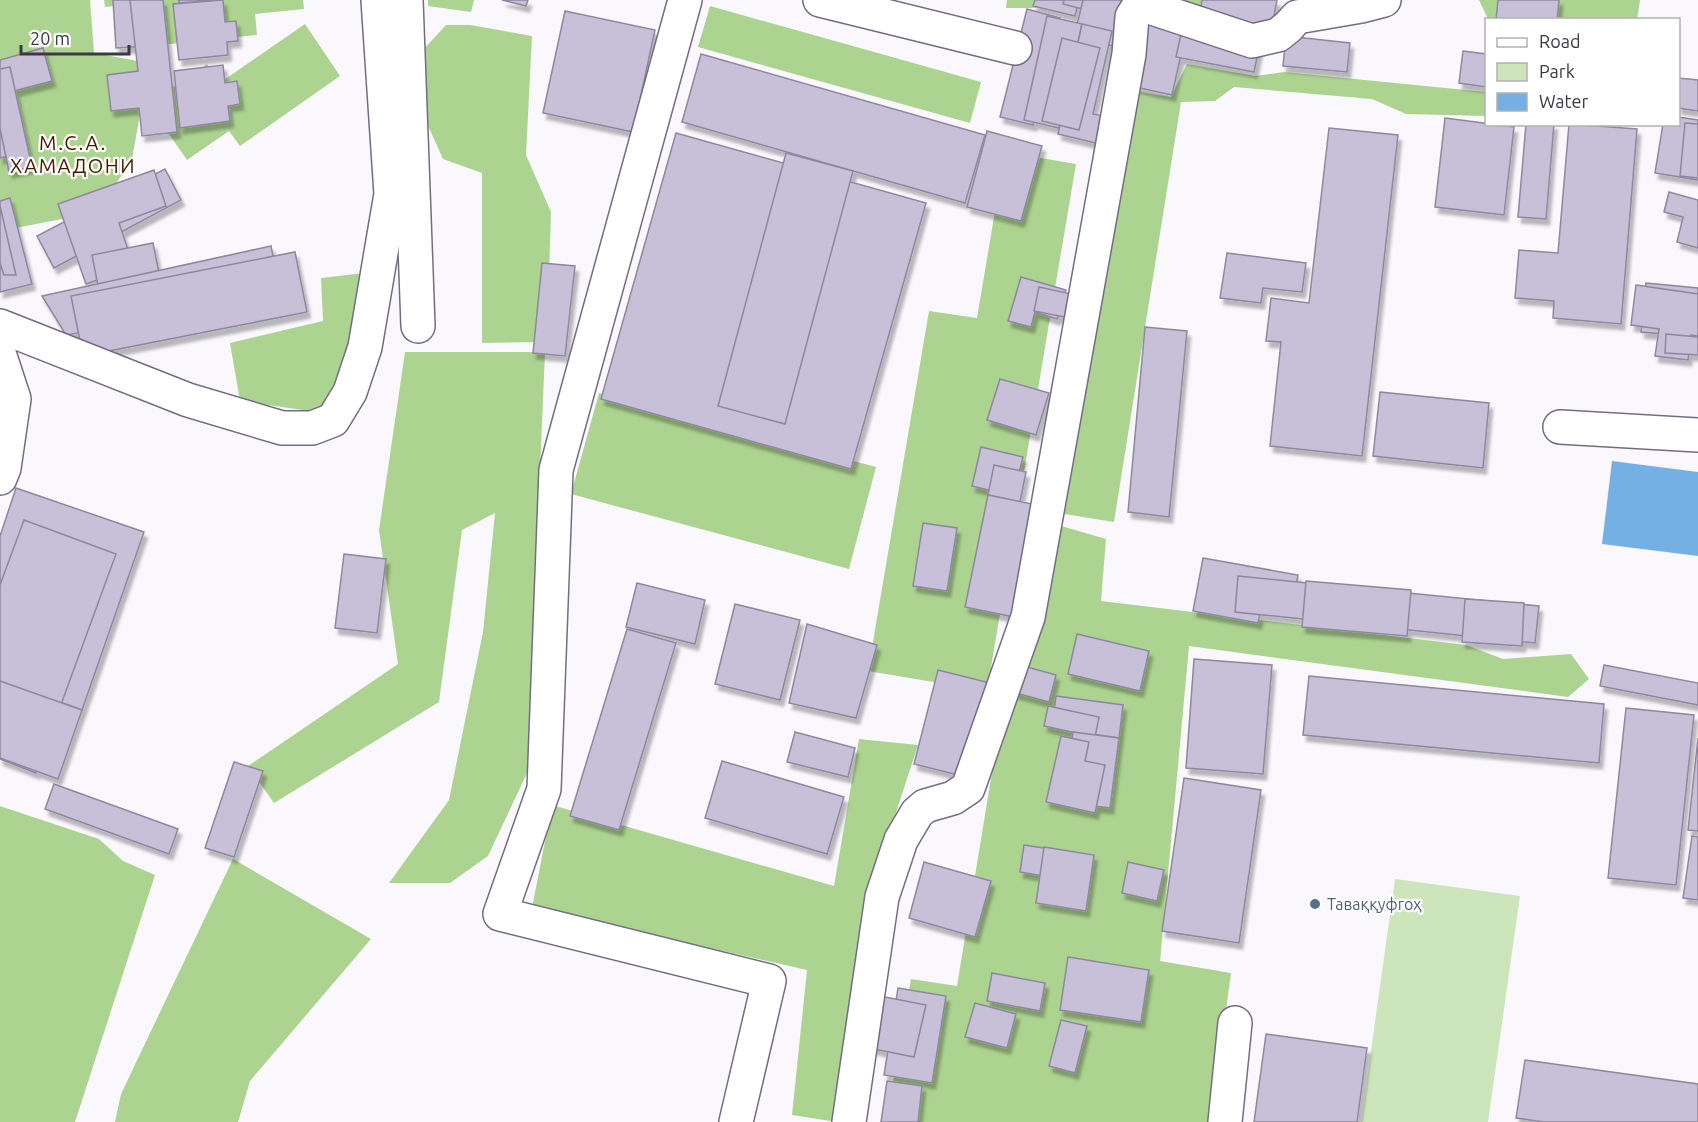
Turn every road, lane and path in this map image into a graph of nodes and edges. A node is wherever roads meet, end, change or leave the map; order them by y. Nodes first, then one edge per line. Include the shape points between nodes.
1 (378, 0) edge
2 (406, 0) edge
3 (686, 0) edge
4 (820, 0) edge
5 (1383, 0) edge
6 (1015, 48) dead end
7 (0, 326) edge
8 (418, 326) dead end
9 (0, 356) edge
10 (1560, 428) dead end
11 (1698, 435) edge
12 (0, 478) edge
13 (1235, 1023) dead end
14 (736, 1122) edge
15 (849, 1122) edge
16 (1226, 1122) edge

1 - 7 lane via 391,194 365,347 350,392 333,420 312,428 282,428 188,400
2 - 8 lane
3 - 14 lane via 556,470 544,789 500,914 769,981
4 - 6 lane
5 - 15 lane via 1297,17 1278,34 1252,41 1140,4 1134,11 1028,617 968,788 953,798 925,806 901,840 882,897
9 - 12 lane via 14,399
10 - 11 lane
13 - 16 lane

